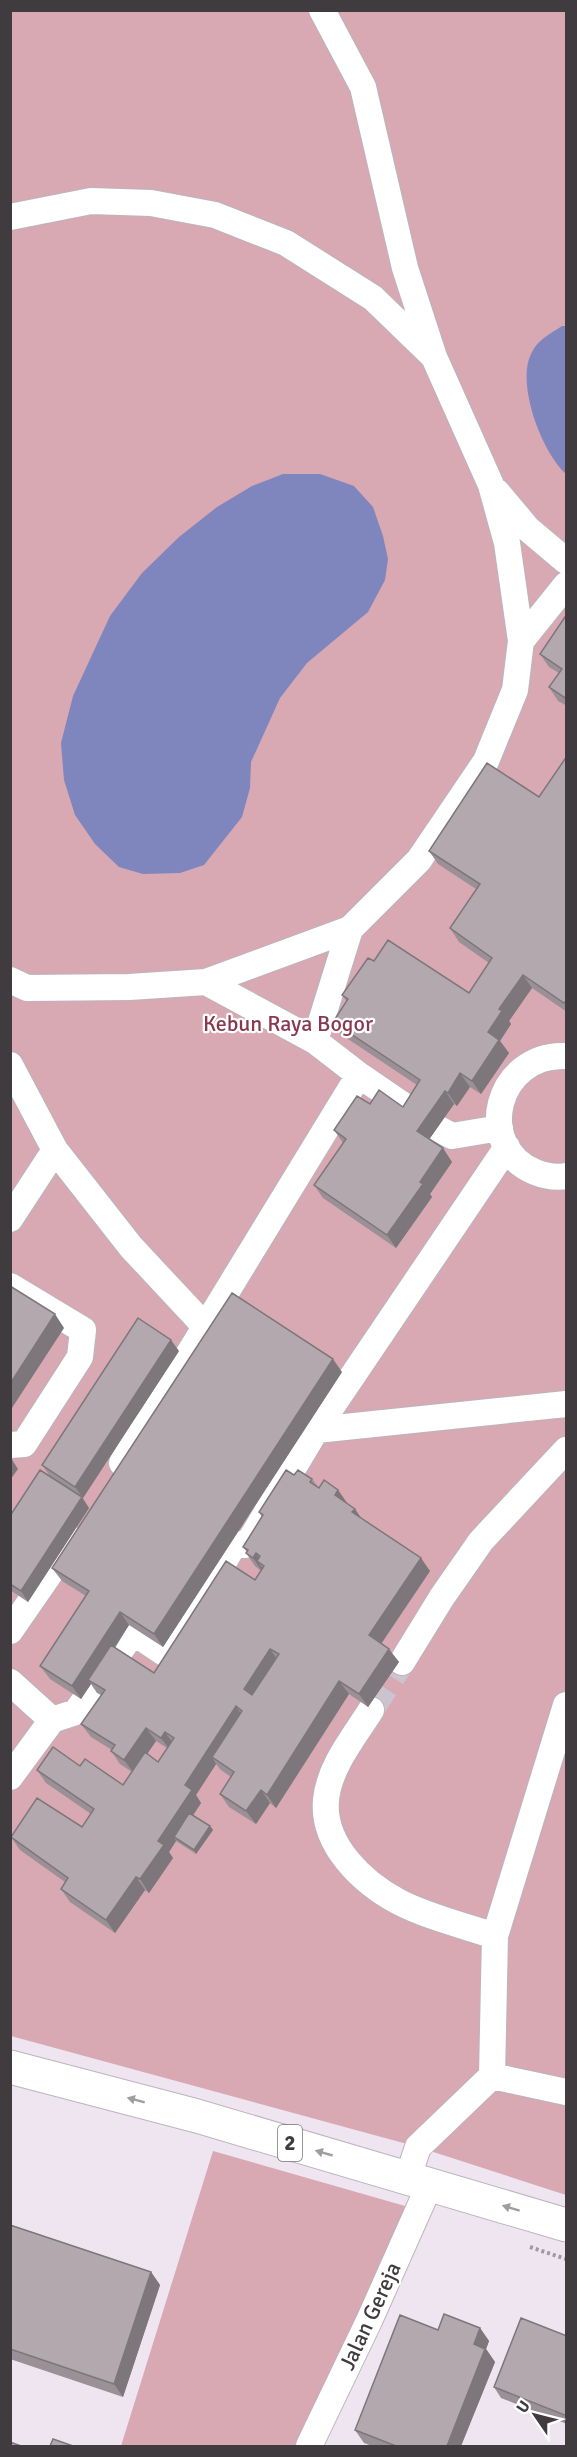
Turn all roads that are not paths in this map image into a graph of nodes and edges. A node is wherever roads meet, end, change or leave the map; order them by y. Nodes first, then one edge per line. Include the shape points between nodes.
1 (322, 10) edge
2 (10, 217) edge
3 (405, 268) junction
4 (367, 294) junction
5 (434, 357) junction
6 (491, 484) junction
7 (567, 561) edge
8 (567, 585) edge
9 (521, 641) junction
10 (350, 930) junction
11 (206, 982) junction
12 (16, 987) edge
13 (315, 1041) junction
14 (567, 1056) edge
15 (10, 1065) edge
16 (359, 1075) junction
17 (504, 1138) junction
18 (55, 1150) junction
19 (567, 1176) edge
20 (10, 1219) edge
21 (10, 1286) edge
22 (212, 1334) junction
23 (567, 1404) edge
24 (312, 1428) junction
25 (10, 1445) edge
26 (567, 1450) edge
27 (120, 1475) edge
28 (84, 1523) edge
29 (10, 1631) edge
30 (402, 1662) tunnel mouth
31 (10, 1682) edge
32 (567, 1705) edge
33 (371, 1710) tunnel mouth
34 (52, 1720) junction
35 (10, 1777) edge
36 (495, 1936) junction
37 (10, 2067) edge
38 (492, 2076) junction
39 (567, 2092) edge
40 (419, 2181) junction
41 (567, 2225) edge
42 (309, 2446) edge

1 - 3 street via 363,87
2 - 4 street via 91,201 152,203 215,215 286,243
3 - 4 street
3 - 5 street
4 - 5 street
5 - 6 street
6 - 7 street via 528,529
6 - 9 street via 507,543
8 - 9 street
9 - 10 street via 515,690 486,761 419,860
10 - 11 street
10 - 13 street
11 - 12 street
11 - 13 street
13 - 16 street
14 - 17 street via 534,1061 517,1072 505,1089 499,1108
15 - 18 street
16 - 17 street via 452,1136
16 - 22 street
17 - 19 street via 517,1160 530,1170 546,1176
17 - 24 street
18 - 20 street
18 - 22 street via 131,1246
21 - 25 street via 84,1330 80,1357 24,1444
22 - 27 street
23 - 24 street
24 - 34 street via 252,1537 245,1545 233,1543 174,1650 164,1653 130,1630 76,1712
26 - 30 street via 481,1541
28 - 29 street
31 - 34 street
32 - 36 street
33 - 36 street via 333,1775 326,1801 330,1829 340,1853 365,1880 400,1903
34 - 35 street
36 - 38 street
40 -> 37 main road, 2 via 197,2116
38 - 39 street
38 - 40 street, Jalan Gereja via 418,2147
41 -> 40 main road, 2
40 - 42 street, Jalan Gereja via 369,2321

